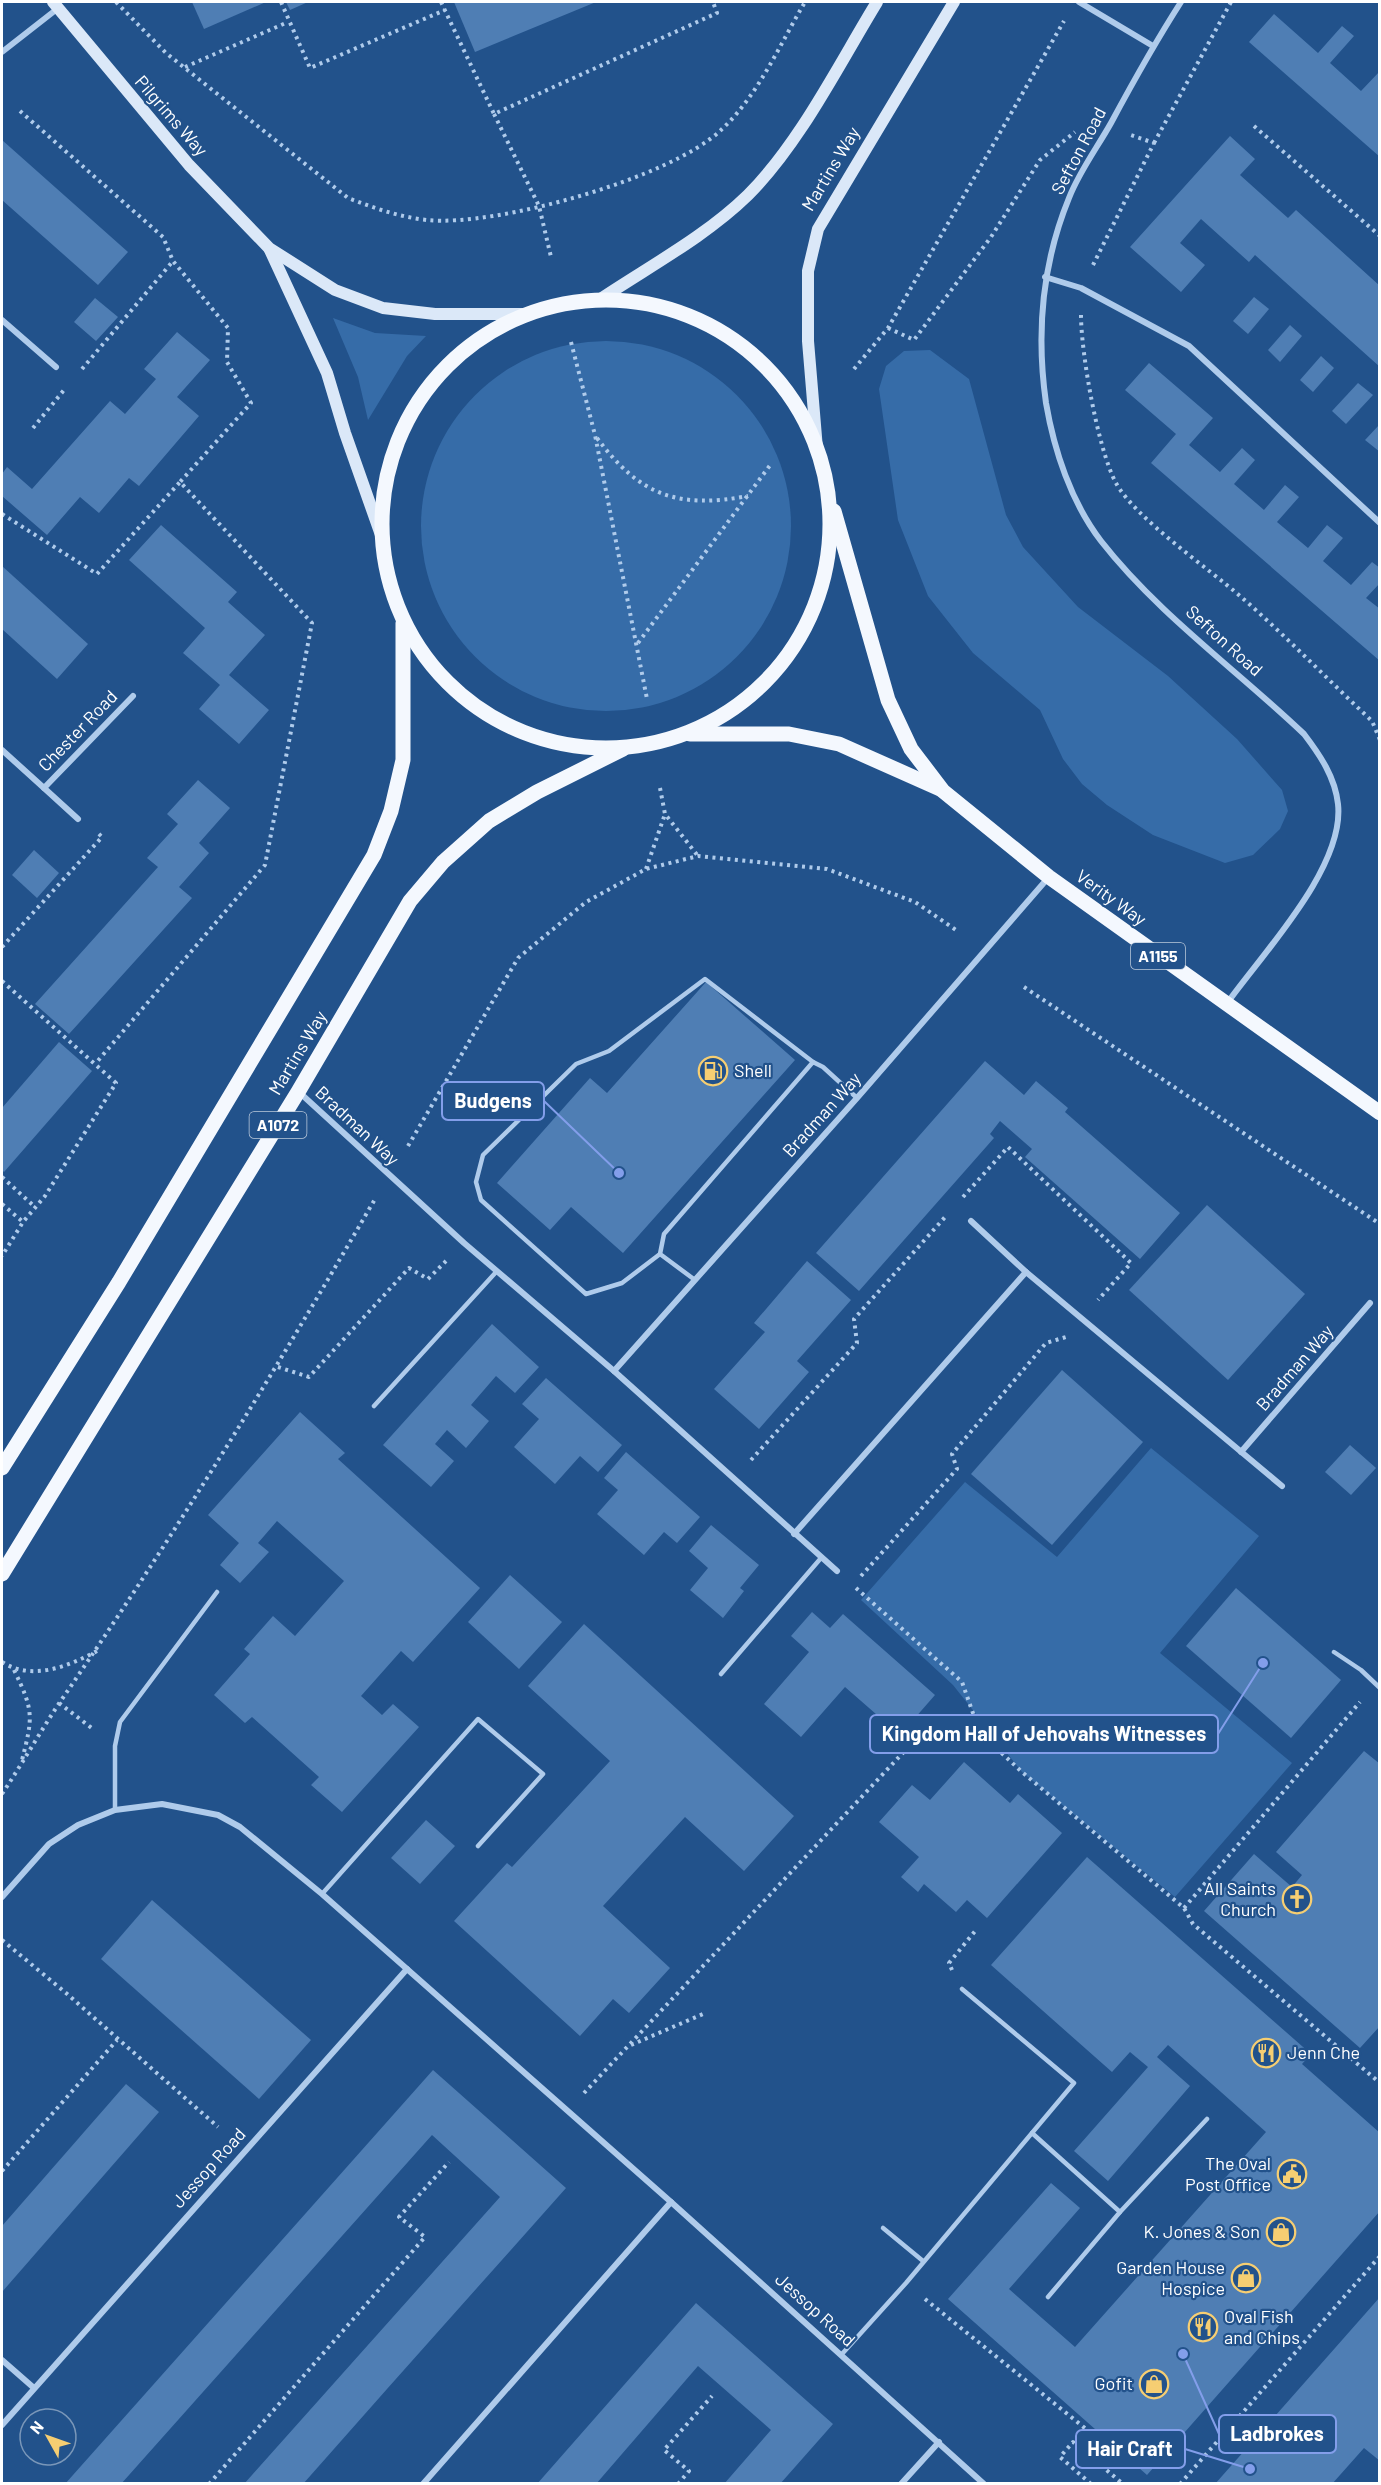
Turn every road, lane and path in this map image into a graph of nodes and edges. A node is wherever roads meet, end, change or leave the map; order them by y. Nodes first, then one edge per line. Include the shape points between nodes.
1 (117, 2) edge
2 (281, 2) edge
3 (441, 2) edge
4 (713, 2) edge
5 (806, 2) edge
6 (877, 2) edge
7 (954, 2) edge
8 (1078, 2) edge
9 (1181, 2) edge
10 (1231, 2) edge
11 (55, 5) edge
12 (445, 10) junction
13 (1064, 20) dead end
14 (288, 22) junction
15 (1153, 46) junction
16 (2, 52) edge
17 (185, 67) junction
18 (20, 111) dead end
19 (494, 114) junction
20 (1254, 126) dead end
21 (1108, 127) junction
22 (1154, 143) junction
23 (539, 206) junction
24 (1380, 236) edge
25 (269, 248) junction
26 (551, 257) dead end
27 (173, 261) junction
28 (1045, 277) junction
29 (1081, 288) junction
30 (599, 300) junction
31 (526, 314) junction
32 (2, 320) edge
33 (888, 328) junction
34 (571, 342) dead end
35 (56, 367) dead end
36 (854, 369) dead end
37 (78, 374) dead end
38 (70, 382) dead end
39 (33, 428) dead end
40 (595, 435) junction
41 (817, 449) junction
42 (771, 464) dead end
43 (180, 482) junction
44 (828, 488) junction
45 (749, 496) junction
46 (2, 514) edge
47 (1380, 523) edge
48 (381, 535) junction
49 (403, 623) junction
50 (638, 644) junction
51 (133, 696) dead end
52 (647, 699) dead end
53 (685, 735) junction
54 (1380, 740) edge
55 (626, 748) junction
56 (2, 750) edge
57 (44, 788) junction
58 (660, 788) dead end
59 (943, 790) junction
60 (665, 814) junction
61 (78, 819) dead end
62 (102, 837) dead end
63 (698, 856) junction
64 (646, 869) junction
65 (1048, 877) junction
66 (959, 932) dead end
67 (2, 947) edge
68 (2, 981) edge
69 (1024, 987) dead end
70 (1226, 1004) junction
71 (813, 1062) junction
72 (96, 1063) junction
73 (298, 1092) junction
74 (857, 1098) junction
75 (1380, 1113) edge
76 (408, 1146) dead end
77 (2, 1177) edge
78 (375, 1199) dead end
79 (2, 1204) edge
80 (35, 1207) junction
81 (971, 1221) dead end
82 (23, 1222) junction
83 (1380, 1224) edge
84 (464, 1243) junction
85 (660, 1254) junction
86 (2, 1256) edge
87 (497, 1271) junction
88 (1026, 1272) junction
89 (695, 1280) junction
90 (1370, 1303) dead end
91 (278, 1367) junction
92 (614, 1371) junction
93 (374, 1406) dead end
94 (1241, 1452) junction
95 (2, 1468) edge
96 (1282, 1486) dead end
97 (794, 1534) junction
98 (821, 1558) junction
99 (837, 1571) joint
100 (2, 1574) edge
101 (217, 1592) dead end
102 (97, 1651) junction
103 (1334, 1652) dead end
104 (2, 1662) edge
105 (14, 1670) junction
106 (721, 1674) dead end
107 (1374, 1685) junction
108 (1380, 1688) edge
109 (59, 1704) junction
110 (980, 1733) junction
111 (115, 1746) junction
112 (21, 1766) junction
113 (2, 1794) edge
114 (115, 1810) junction
115 (478, 1846) dead end
116 (322, 1894) junction
117 (2, 1897) edge
118 (1184, 1908) junction
119 (976, 1930) dead end
120 (2, 1940) edge
121 (407, 1969) junction
122 (962, 1989) joint
123 (703, 2014) dead end
124 (117, 2040) junction
125 (628, 2047) junction
126 (1380, 2083) edge
127 (568, 2111) junction
128 (1208, 2119) dead end
129 (218, 2127) dead end
130 (1032, 2133) junction
131 (449, 2162) dead end
132 (2, 2171) edge
133 (671, 2202) junction
134 (1120, 2212) junction
135 (883, 2228) dead end
136 (1380, 2256) edge
137 (923, 2261) junction
138 (906, 2283) junction
139 (1048, 2297) dead end
140 (842, 2354) junction
141 (2, 2360) edge
142 (34, 2388) junction
143 (712, 2396) dead end
144 (2, 2425) edge
145 (939, 2442) junction
146 (1112, 2450) dead end
147 (209, 2484) edge
148 (423, 2484) edge
149 (678, 2484) edge
150 (902, 2484) edge
151 (984, 2484) edge
152 (1091, 2484) edge
153 (1122, 2484) edge
154 (1180, 2484) edge

1 - 17 path
2 - 14 path
3 - 12 path
4 - 19 path via 717,13
5 - 23 path via 745,105 722,130 670,164
6 - 30 street, Martins Way via 782,156 747,195 706,229
7 - 41 street, Martins Way via 818,229 808,271 808,341
8 - 15 street
9 - 15 street, Sefton Road
10 - 22 path
11 - 16 street
11 - 25 street, Pilgrims Way via 189,165
12 - 14 path via 310,68
12 - 19 path
13 - 33 path
14 - 17 path
15 - 21 street, Sefton Road
17 - 23 path via 348,198 426,220 465,220
18 - 27 path via 162,237
19 - 23 path
20 - 24 path
21 - 22 path
21 - 28 street, Sefton Road via 1069,196
21 - 33 path via 1072,133 1040,160 991,237 914,340
22 - 29 path
23 - 26 path
25 - 31 street, Pilgrims Way via 335,290 383,308 435,314
25 - 48 street, Pilgrims Way via 327,373
27 - 37 path
27 - 43 path via 228,328 227,362 251,403
28 - 29 street
28 - 70 street, Sefton Road via 1040,327 1049,422 1081,507 1099,538 1149,594 1304,734 1321,757 1336,797 1336,832 1310,892
29 - 47 street via 1189,346
29 - 54 path via 1081,321 1094,407 1105,455 1117,484 1139,511 1241,597 1372,722
30 - 31 main road, Martins Way via 562,304
30 - 41 main road, Martins Way via 655,305 708,324 746,349 792,398
31 - 48 main road, Martins Way via 476,341 435,379 404,426 386,478
32 - 35 street
33 - 36 path
34 - 40 path
38 - 39 path
40 - 45 path via 614,461 638,483 687,501 716,502
40 - 50 path
41 - 44 main road, Martins Way
42 - 45 path
43 - 46 path via 97,574
43 - 72 path via 312,623 265,865
44 - 53 main road, Martins Way via 830,539 821,589 800,636 770,678 731,711
44 - 59 main road, Verity Way / A1155 via 888,700 911,749
45 - 50 path
48 - 49 main road, Martins Way via 388,579
49 - 55 main road, Martins Way via 433,668 472,705 519,732 572,747
49 - 95 main road, Martins Way / A1072 via 403,760 391,811 374,855 125,1272
50 - 52 path
51 - 57 street, Chester Road
53 - 55 main road, Martins Way
53 - 59 main road, Verity Way / A1155 via 789,734 840,744
55 - 73 main road, Martins Way / A1072 via 537,792 499,816 443,862 410,901
56 - 57 street, Chester Road
57 - 61 street, Chester Road
58 - 60 path
59 - 65 main road, Verity Way / A1155
60 - 63 path
60 - 64 path
62 - 67 path
63 - 64 path
63 - 66 path via 827,869 915,902
64 - 76 path via 586,902 518,958
65 - 70 main road, Verity Way / A1155
65 - 74 street, Bradman Way
68 - 72 path
69 - 83 path
70 - 75 main road, Verity Way / A1155
71 - 74 lane
71 - 85 lane via 664,1234
71 - 85 lane via 705,979 609,1051 576,1064 483,1155 476,1182 481,1200 586,1294 622,1283
72 - 80 path via 116,1083
73 - 84 street, Bradman Way
73 - 100 main road, Martins Way / A1072
74 - 89 street, Bradman Way
77 - 80 path
78 - 91 path
79 - 82 path
80 - 82 path
81 - 88 street
82 - 86 path
84 - 87 street, Bradman Way
84 - 91 path via 428,1279 409,1269 309,1377
85 - 89 lane
87 - 92 street, Bradman Way
87 - 93 lane
88 - 94 street
88 - 97 street
89 - 92 street, Bradman Way
90 - 94 street, Bradman Way
91 - 102 path
92 - 97 street, Bradman Way
94 - 96 street
97 - 98 street, Bradman Way
98 - 99 street, Bradman Way
98 - 106 lane
99 - 110 path via 962,1682
101 - 111 lane via 120,1722
102 - 105 path via 69,1666
102 - 109 path
103 - 107 lane via 1361,1670
104 - 105 path
105 - 112 path via 26,1695 32,1722
107 - 108 lane
107 - 118 path
109 - 111 path
109 - 112 path
110 - 118 path
110 - 125 path via 914,1741
111 - 114 lane
112 - 113 path
114 - 116 street, Jessop Road via 162,1804 218,1815 268,1847
114 - 117 street, Jessop Road via 78,1825 49,1844
115 - 116 lane via 543,1774 478,1719
116 - 121 street, Jessop Road
118 - 126 path via 1193,1924
119 - 122 path via 949,1963
120 - 124 path
121 - 127 street, Jessop Road
121 - 142 street, Jessop Road
122 - 130 lane via 1074,2083
123 - 125 path
124 - 129 path
124 - 132 path
125 - 127 path
127 - 133 street, Jessop Road
128 - 134 lane
130 - 134 lane
130 - 137 lane
131 - 147 path via 399,2217 425,2237
133 - 140 street, Jessop Road
133 - 148 street
134 - 139 lane
135 - 137 lane
136 - 154 path
137 - 138 lane
138 - 140 lane
138 - 146 path
140 - 145 street, Jessop Road
141 - 142 street
142 - 144 street, Jessop Road
143 - 149 path via 664,2450 688,2471
145 - 150 street
145 - 151 street, Jessop Road
152 - 153 path via 1060,2457 1072,2442

